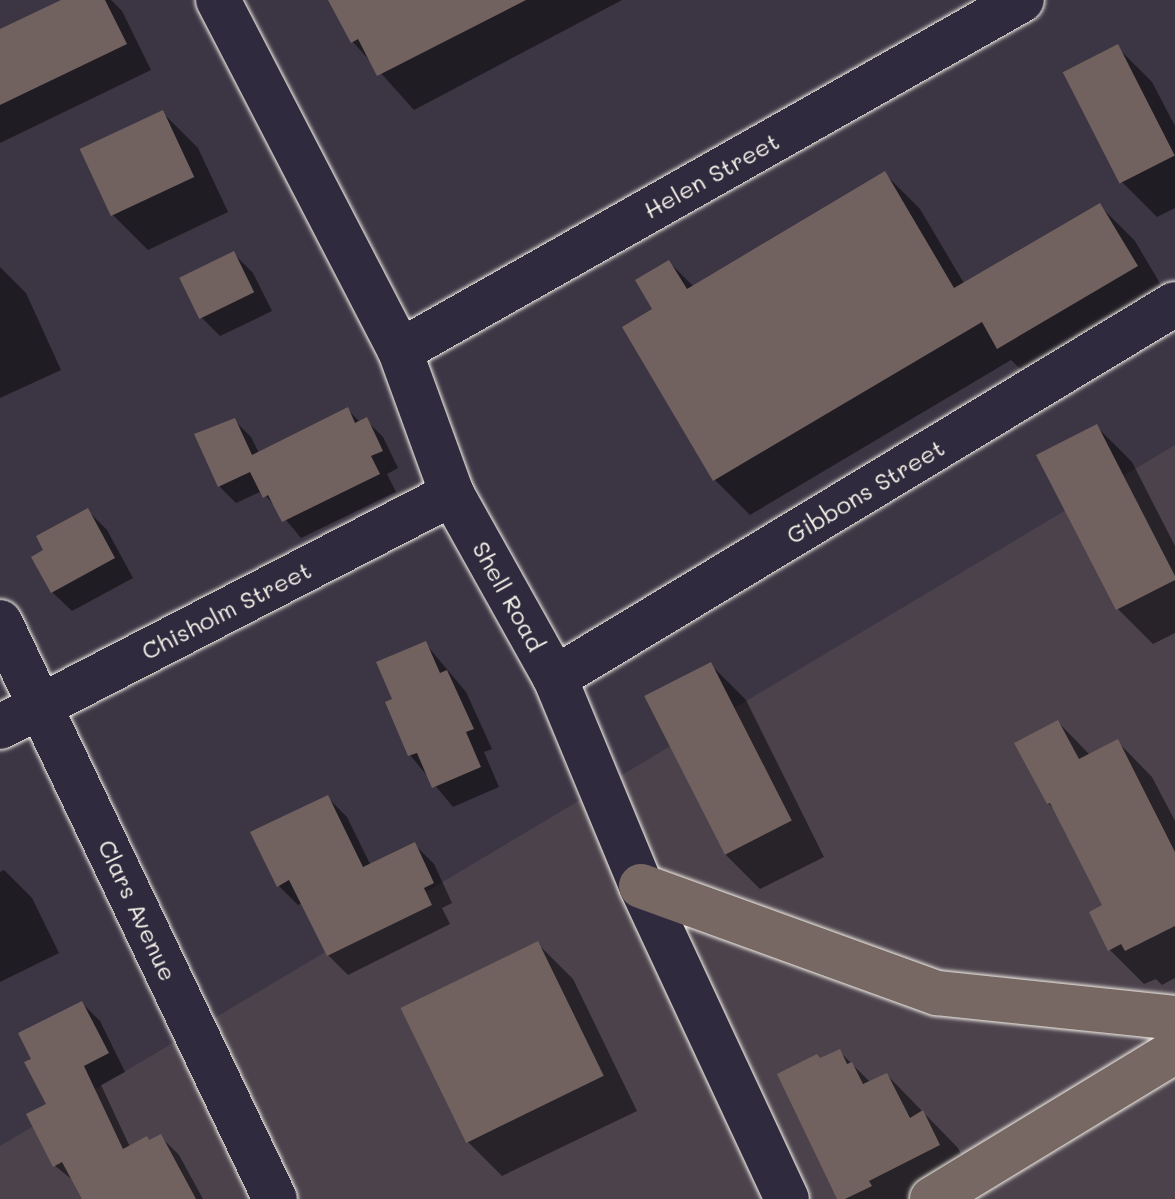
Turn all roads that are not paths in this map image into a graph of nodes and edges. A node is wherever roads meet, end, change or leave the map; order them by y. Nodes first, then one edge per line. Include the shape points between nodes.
1 (218, 0) edge
2 (1022, 0) edge
3 (1175, 304) edge
4 (400, 351) junction
5 (452, 494) junction
6 (0, 622) edge
7 (555, 678) junction
8 (41, 706) junction
9 (0, 727) edge
10 (641, 886) junction
11 (1175, 1018) edge
12 (1175, 1051) edge
13 (275, 1199) edge
14 (787, 1199) edge
15 (932, 1199) edge

1 - 4 street, Shell Road
2 - 4 street, Helen Street
3 - 7 street, Gibbons Street
4 - 5 street, Shell Road
5 - 7 street, Shell Road
5 - 8 street, Chisholm Street
6 - 8 street, Clars Avenue
7 - 10 street, Shell Road
8 - 9 street, Chisholm Street
8 - 13 street, Clars Avenue
10 - 11 main road via 937,993
10 - 14 street, Shell Road
12 - 15 main road

